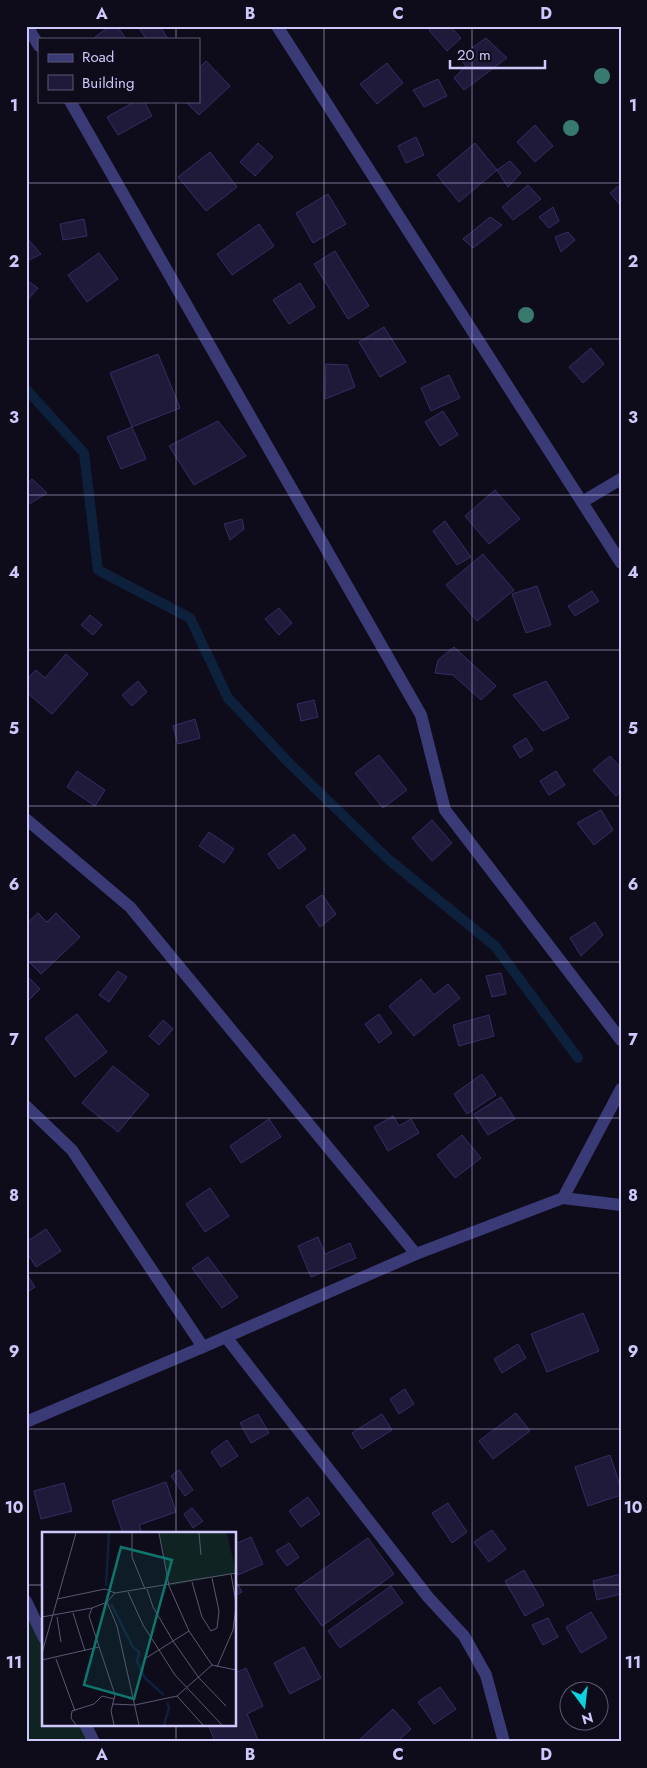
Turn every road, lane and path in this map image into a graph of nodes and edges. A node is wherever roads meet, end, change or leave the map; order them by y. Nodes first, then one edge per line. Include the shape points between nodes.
1 (28, 26) edge
2 (277, 26) edge
3 (38, 44) edge
4 (71, 102) edge
5 (621, 479) edge
6 (582, 502) junction
7 (621, 563) edge
8 (26, 819) edge
9 (621, 1040) edge
10 (621, 1089) edge
11 (26, 1106) edge
12 (563, 1198) junction
13 (621, 1205) edge
14 (416, 1254) junction
15 (226, 1337) junction
16 (203, 1348) junction
17 (26, 1422) edge
18 (26, 1601) edge
19 (42, 1634) edge
20 (86, 1726) edge
21 (94, 1742) edge
22 (504, 1742) edge

1 - 3 street
2 - 6 street
4 - 9 street via 421,715 445,810
5 - 6 street
6 - 7 street
8 - 14 street via 130,907
10 - 12 street
11 - 16 street via 72,1150
12 - 13 street
12 - 14 street
14 - 15 street
15 - 16 street
15 - 22 street via 428,1597 464,1636 486,1675
16 - 17 street
18 - 19 street
20 - 21 street

